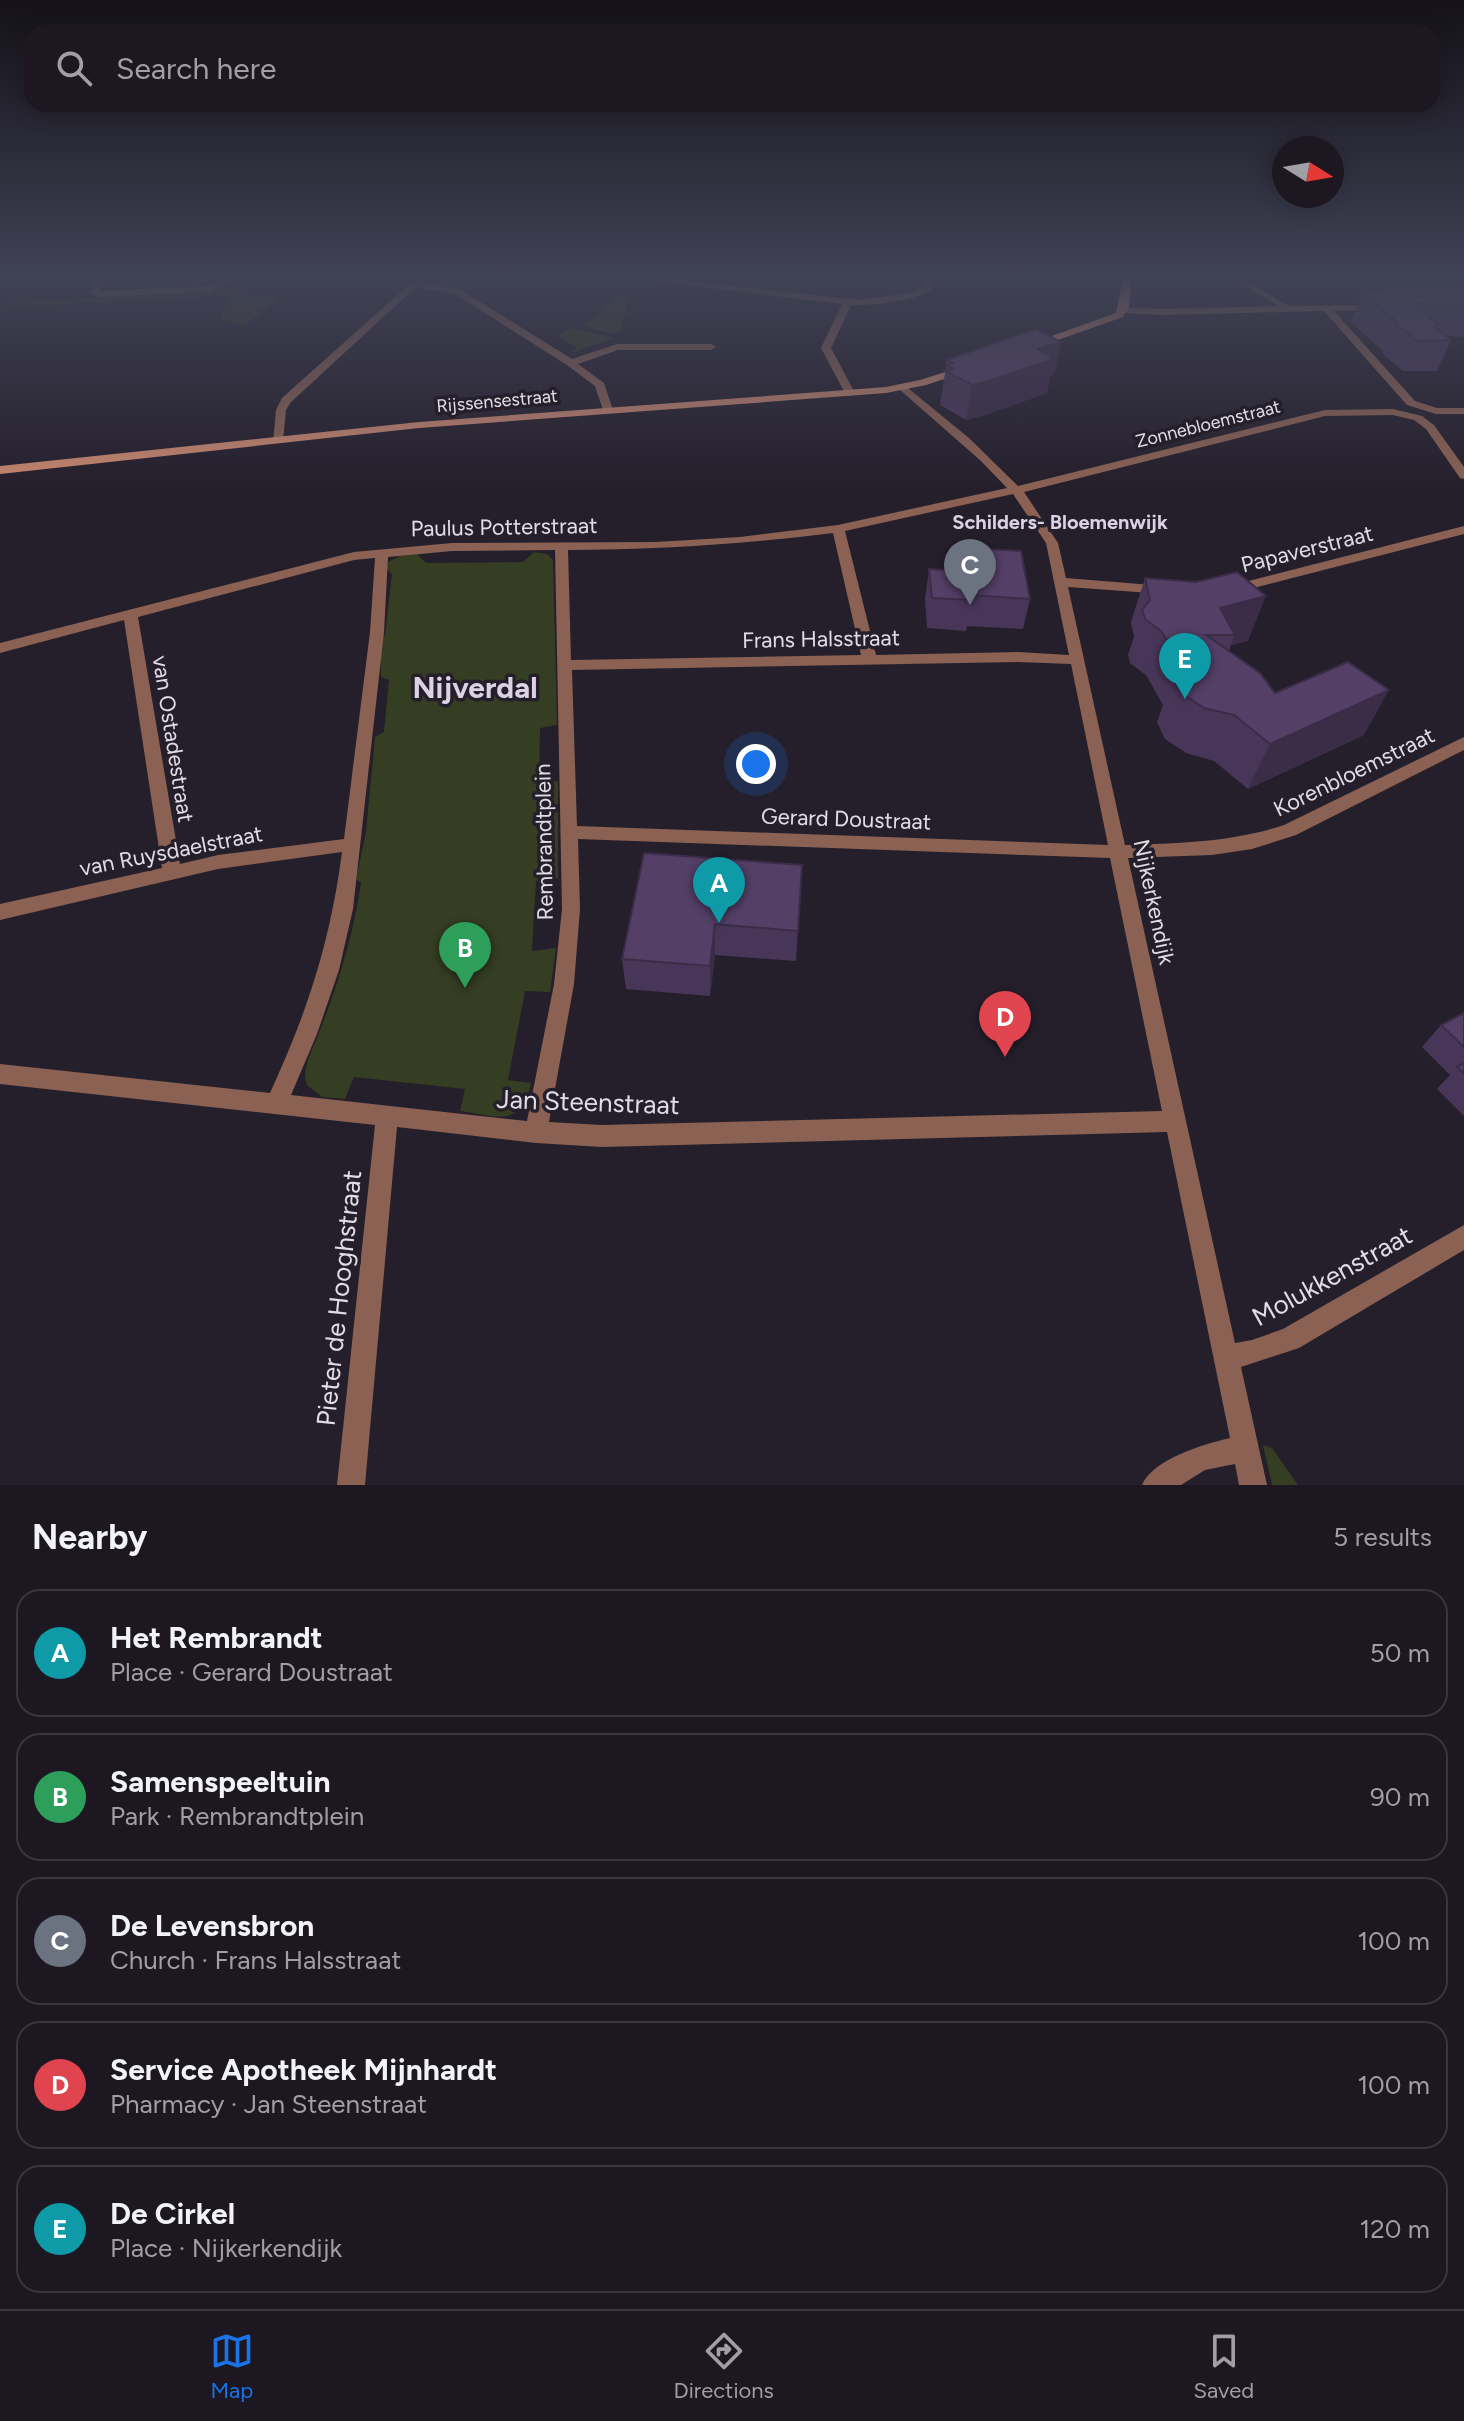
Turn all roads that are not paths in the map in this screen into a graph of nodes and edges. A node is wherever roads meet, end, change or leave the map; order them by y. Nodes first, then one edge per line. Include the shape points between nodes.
1 (344, 348) edge
2 (547, 348) edge
3 (613, 348) edge
4 (827, 348) edge
5 (1025, 348) edge
6 (1362, 348) edge
7 (1020, 350) edge
8 (571, 363) junction
9 (975, 366) edge
10 (903, 387) junction
11 (850, 393) junction
12 (608, 410) junction
13 (1464, 411) edge
14 (277, 441) junction
15 (0, 470) edge
16 (1464, 475) edge
17 (1016, 490) junction
18 (838, 529) junction
19 (1464, 530) edge
20 (561, 547) junction
21 (382, 554) junction
22 (1062, 582) junction
23 (1183, 591) edge
24 (1214, 593) edge
25 (130, 613) junction
26 (0, 648) edge
27 (870, 660) junction
28 (1077, 660) junction
29 (565, 665) junction
30 (1464, 743) edge
31 (571, 832) junction
32 (353, 844) junction
33 (1119, 852) junction
34 (172, 871) junction
35 (0, 912) edge
36 (0, 1074) edge
37 (276, 1104) junction
38 (387, 1116) junction
39 (1176, 1121) junction
40 (536, 1132) junction
41 (1464, 1237) edge
42 (1225, 1357) junction
43 (1246, 1448) junction
44 (351, 1485) edge
45 (1156, 1485) edge
46 (1253, 1485) edge

1 - 14 street via 286,400
2 - 8 street
3 - 8 street
4 - 11 street
5 - 7 main road
6 - 13 street via 1411,403 1423,409
8 - 12 street via 600,385
9 - 10 main road, Rijssensestraat
10 - 11 main road, Rijssensestraat
10 - 17 street, Nijkerkendijk via 970,441
11 - 12 main road, Rijssensestraat
12 - 14 main road, Rijssensestraat
14 - 15 main road, Rijssensestraat
16 - 17 street, Zonnebloemstraat via 1430,427 1411,416 1325,413
17 - 18 street, Paulus Potterstraat
17 - 22 street, Nijkerkendijk via 1052,543
18 - 20 street, Paulus Potterstraat via 740,541
18 - 27 street
19 - 24 street, Papaverstraat
20 - 21 street, Paulus Potterstraat via 452,547
20 - 29 street, Rembrandtplein
21 - 25 street, Paulus Potterstraat via 328,561
21 - 32 street
22 - 23 street
22 - 28 street, Nijkerkendijk
25 - 26 street, Paulus Potterstraat
25 - 34 street, van Ostadestraat
27 - 28 street, Frans Halsstraat
27 - 29 street, Frans Halsstraat
28 - 33 street, Nijkerkendijk
29 - 31 street, Rembrandtplein
30 - 33 street, Korenbloemstraat via 1282,833 1212,848
31 - 33 street, Gerard Doustraat
31 - 40 street, Rembrandtplein via 564,984
32 - 34 street, van Ruysdaelstraat
32 - 37 street via 329,970
33 - 39 street, Nijkerkendijk
34 - 35 street, van Ruysdaelstraat
36 - 37 street, Jan Steenstraat
37 - 38 street, Jan Steenstraat
38 - 40 street, Jan Steenstraat
38 - 44 street, Pieter de Hooghstraat
39 - 40 street, Jan Steenstraat via 602,1136
39 - 42 street, Nijkerkendijk
41 - 42 street, Molukkenstraat via 1290,1339
42 - 43 street, Nijkerkendijk
43 - 45 street via 1200,1458
43 - 46 street, Nijkerkendijk

